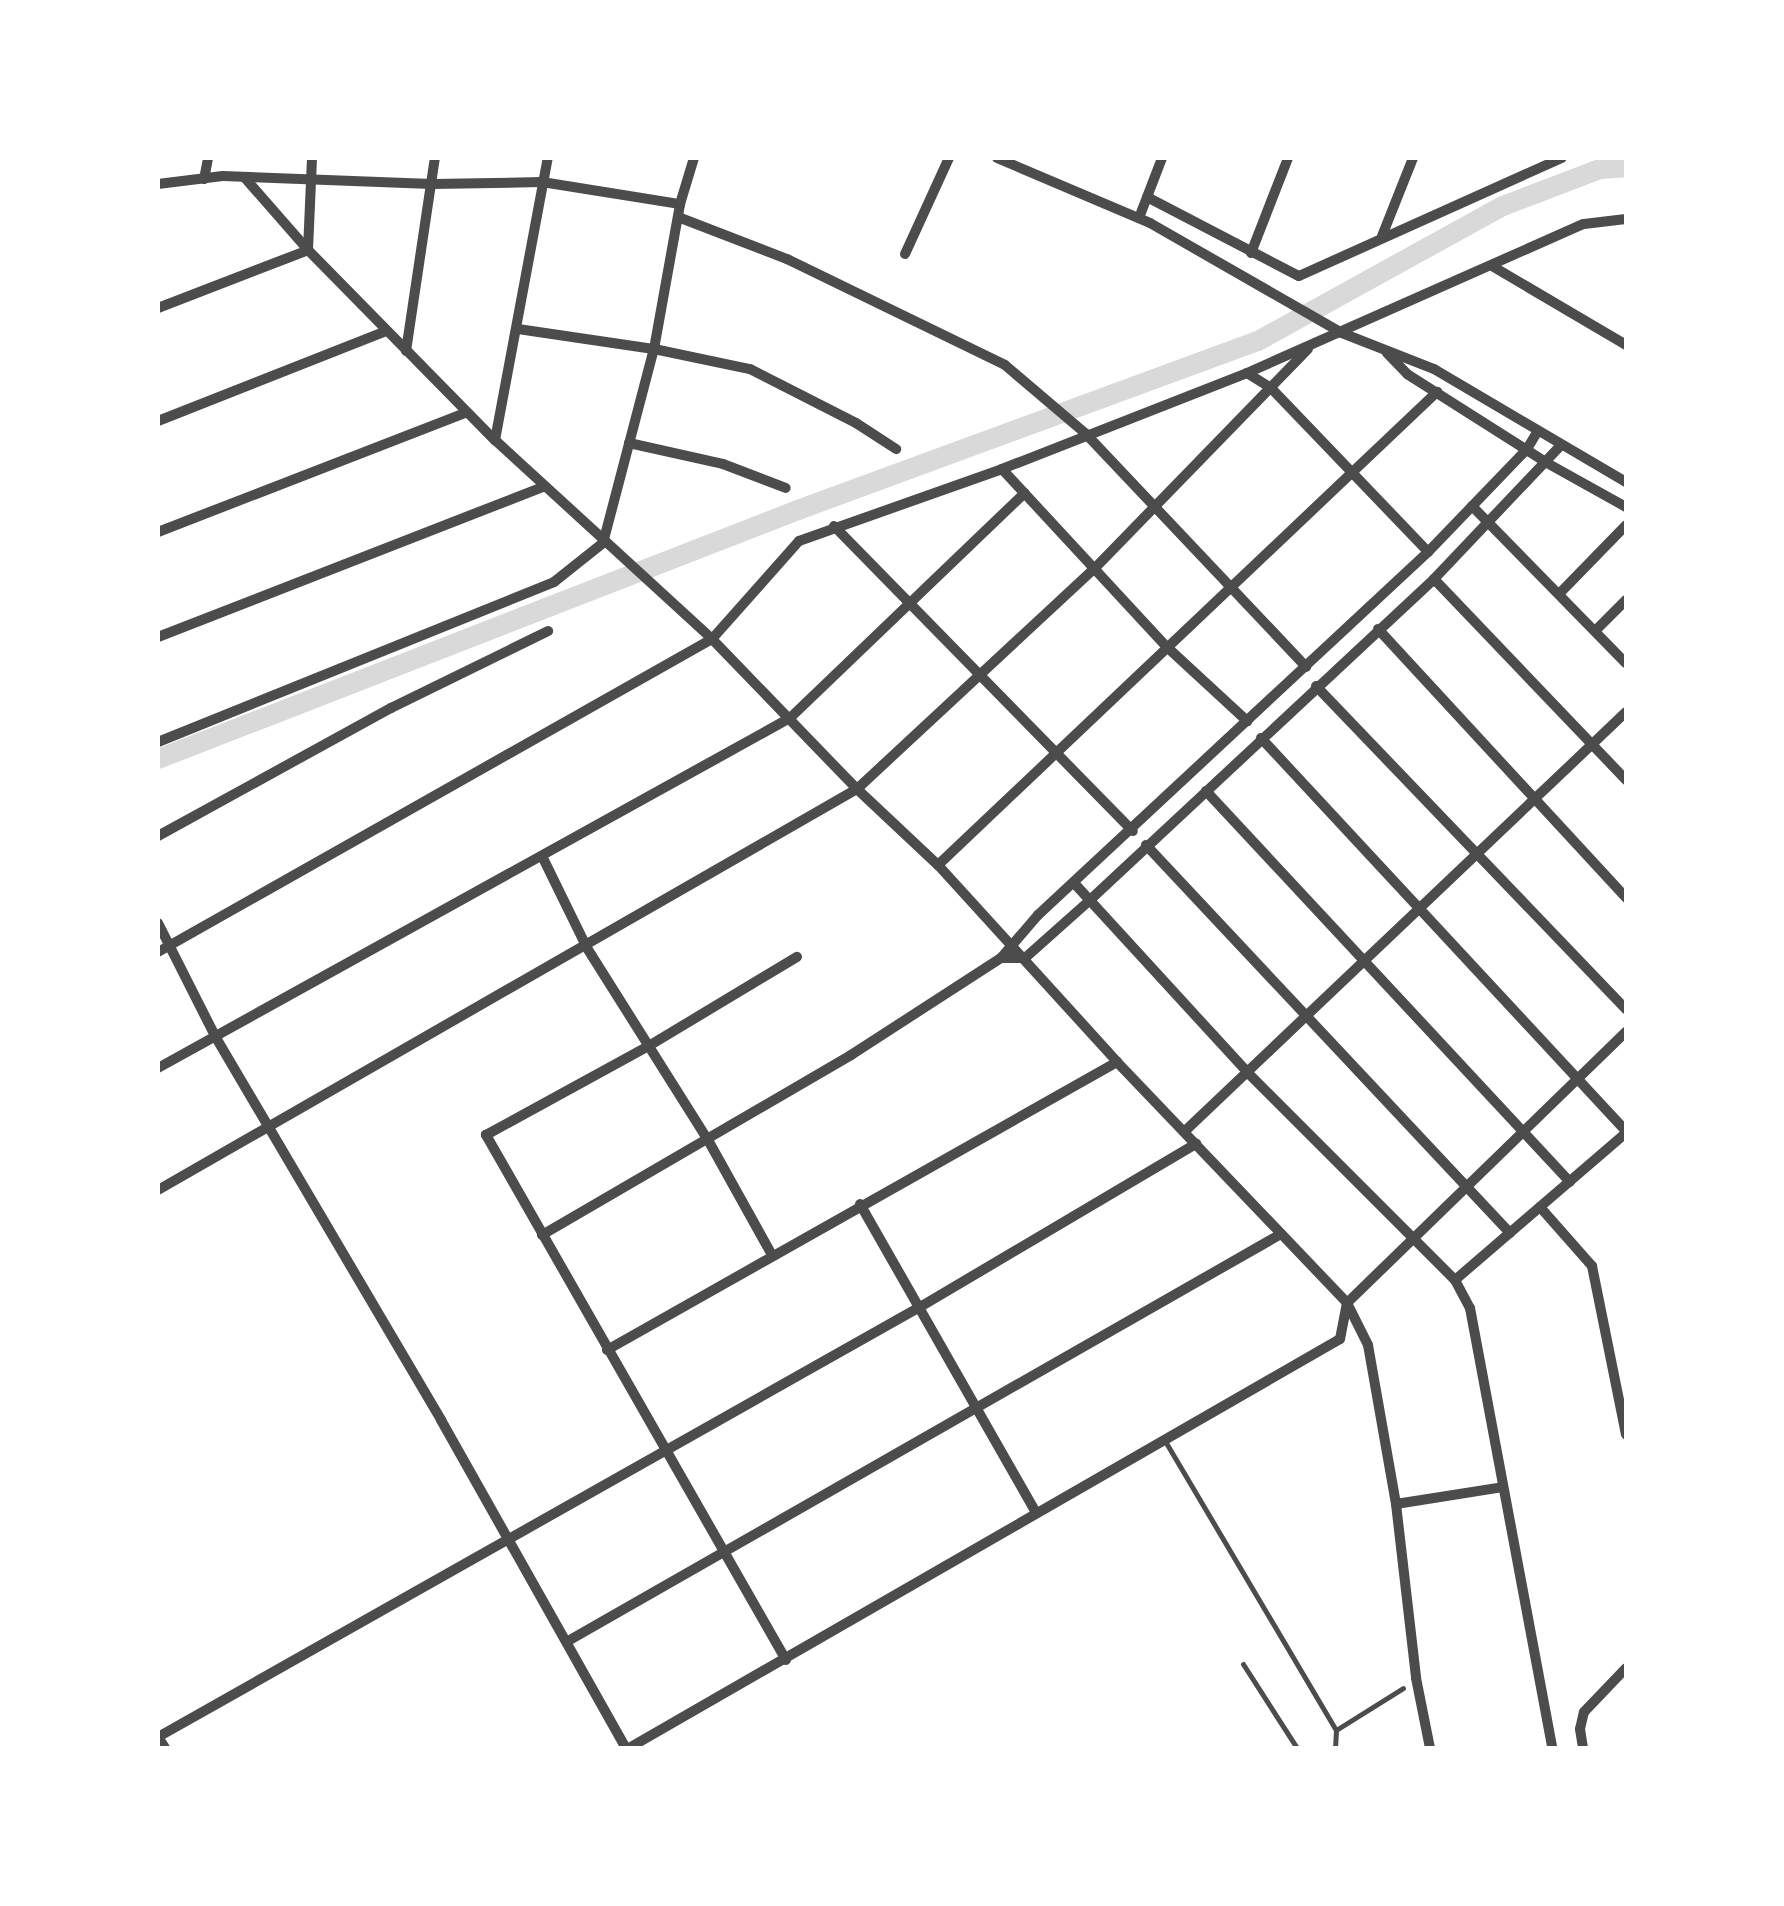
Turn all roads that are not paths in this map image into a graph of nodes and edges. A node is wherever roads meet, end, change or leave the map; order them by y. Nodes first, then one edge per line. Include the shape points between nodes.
1 (208, 158) edge
2 (312, 158) edge
3 (435, 158) edge
4 (548, 158) edge
5 (694, 158) edge
6 (949, 158) edge
7 (997, 158) edge
8 (1162, 158) edge
9 (1288, 158) edge
10 (1414, 158) edge
11 (1554, 159) edge
12 (245, 178) junction
13 (309, 178) junction
14 (204, 179) junction
15 (542, 182) junction
16 (158, 184) edge
17 (432, 184) junction
18 (1147, 198) junction
19 (679, 210) junction
20 (1139, 218) junction
21 (1626, 219) edge
22 (1382, 237) junction
23 (308, 250) junction
24 (1250, 253) junction
25 (905, 254) dead end
26 (1492, 266) junction
27 (158, 308) edge
28 (518, 329) junction
29 (386, 331) junction
30 (1342, 333) junction
31 (1312, 345) junction
32 (1626, 345) edge
33 (654, 349) junction
34 (406, 351) junction
35 (1386, 352) junction
36 (1247, 373) junction
37 (1270, 388) junction
38 (1438, 392) junction
39 (467, 412) junction
40 (158, 421) edge
41 (1538, 431) junction
42 (1085, 433) junction
43 (495, 440) junction
44 (629, 442) junction
45 (1561, 445) junction
46 (896, 448) dead end
47 (1527, 449) junction
48 (1547, 464) junction
49 (1002, 469) junction
50 (1350, 475) junction
51 (1626, 482) edge
52 (542, 487) junction
53 (786, 488) dead end
54 (1025, 492) junction
55 (1472, 506) junction
56 (1153, 507) junction
57 (1626, 507) edge
58 (1488, 524) junction
59 (1626, 525) edge
60 (834, 526) junction
61 (158, 532) edge
62 (603, 543) junction
63 (1428, 552) junction
64 (1096, 567) junction
65 (1434, 578) junction
66 (1230, 589) junction
67 (1559, 594) junction
68 (910, 600) junction
69 (1626, 600) edge
70 (1378, 629) junction
71 (548, 631) dead end
72 (1595, 631) junction
73 (158, 637) edge
74 (712, 639) junction
75 (1168, 648) junction
76 (1626, 663) edge
77 (1306, 666) junction
78 (982, 677) junction
79 (1316, 686) junction
80 (1626, 712) edge
81 (790, 718) junction
82 (1247, 721) junction
83 (1261, 738) junction
84 (158, 742) edge
85 (1592, 744) junction
86 (1056, 754) junction
87 (1626, 780) edge
88 (858, 789) junction
89 (1206, 791) junction
90 (1534, 800) junction
91 (1133, 831) junction
92 (158, 836) edge
93 (1146, 845) junction
94 (1477, 854) junction
95 (542, 856) junction
96 (938, 865) junction
97 (1074, 883) junction
98 (1626, 898) edge
99 (1090, 900) junction
100 (1421, 907) junction
101 (158, 923) edge
102 (1009, 944) junction
103 (170, 945) junction
104 (587, 948) junction
105 (158, 952) edge
106 (797, 957) dead end
107 (1001, 958) junction
108 (1025, 958) junction
109 (1364, 960) junction
110 (1626, 1009) edge
111 (1306, 1016) junction
112 (1626, 1032) edge
113 (214, 1036) junction
114 (648, 1047) junction
115 (1117, 1062) junction
116 (158, 1068) edge
117 (1247, 1072) junction
118 (1580, 1076) junction
119 (270, 1125) junction
120 (1184, 1131) junction
121 (1524, 1132) junction
122 (1626, 1132) edge
123 (708, 1140) junction
124 (1196, 1144) junction
125 (1570, 1182) junction
126 (1466, 1188) junction
127 (158, 1190) edge
128 (860, 1204) junction
129 (1540, 1206) junction
130 (1510, 1233) junction
131 (1281, 1234) junction
132 (542, 1235) junction
133 (1416, 1237) junction
134 (772, 1255) junction
135 (1455, 1280) junction
136 (1347, 1303) junction
137 (920, 1307) junction
138 (607, 1350) junction
139 (976, 1408) junction
140 (1626, 1434) edge
141 (1163, 1438) junction
142 (664, 1449) junction
143 (1503, 1487) junction
144 (1396, 1504) junction
145 (1036, 1513) junction
146 (507, 1536) junction
147 (724, 1552) junction
148 (568, 1641) junction
149 (786, 1660) junction
150 (1243, 1664) dead end
151 (1626, 1668) edge
152 (1404, 1688) dead end
153 (1336, 1730) junction
154 (158, 1737) edge
155 (165, 1748) edge
156 (627, 1748) edge
157 (1297, 1748) edge
158 (1335, 1748) edge
159 (1430, 1748) edge
160 (1552, 1748) edge
161 (1583, 1748) edge

1 - 14 street
2 - 13 street
3 - 17 street
4 - 15 street
5 - 19 street
6 - 25 street
7 - 20 street
8 - 18 street
9 - 24 street
10 - 22 street
11 - 22 street
12 - 13 street
12 - 14 street
12 - 23 street
13 - 17 street
13 - 23 street
14 - 16 street
15 - 17 street
15 - 19 street
15 - 28 street
17 - 34 street
18 - 20 street
18 - 24 street
19 - 33 street
19 - 42 street via 1005,364
20 - 30 street
21 - 26 street via 1584,224
22 - 24 street via 1299,276
23 - 27 street
23 - 29 street
26 - 30 street
26 - 32 street
28 - 33 street
28 - 43 street
29 - 34 street
29 - 40 street
30 - 31 street
30 - 35 street
31 - 36 street
31 - 37 street
33 - 44 street
33 - 46 street via 750,369
34 - 39 street
35 - 38 street
35 - 41 street via 1434,368
36 - 37 street
36 - 42 street
37 - 50 street
37 - 56 street
38 - 47 street
38 - 50 street
39 - 43 street
39 - 61 street
41 - 45 street
41 - 47 street
42 - 49 street
42 - 56 street
43 - 52 street
44 - 53 street via 723,464
44 - 62 street
45 - 48 street
45 - 51 street
47 - 48 street
47 - 55 street
48 - 57 street
48 - 58 street
49 - 54 street
49 - 60 street
50 - 63 street
50 - 66 street
52 - 62 street
52 - 73 street
54 - 64 street
54 - 68 street
55 - 58 street
55 - 63 street
56 - 64 street
56 - 66 street
58 - 65 street
58 - 67 street
59 - 67 street
60 - 68 street
60 - 74 street via 799,541
62 - 74 street
62 - 84 street via 554,582
63 - 77 street
64 - 75 street
64 - 78 street
65 - 70 street
65 - 85 street
66 - 75 street
66 - 77 street
67 - 72 street
68 - 78 street
68 - 81 street
69 - 72 street
70 - 79 street
70 - 90 street
71 - 92 street
72 - 76 street
74 - 81 street
74 - 103 street
75 - 82 street
75 - 86 street
77 - 82 street
78 - 86 street
78 - 88 street
79 - 83 street
79 - 94 street
80 - 85 street
81 - 88 street
81 - 95 street
82 - 91 street
83 - 89 street
83 - 100 street
85 - 87 street
85 - 90 street
86 - 91 street
86 - 96 street
88 - 96 street
88 - 104 street
89 - 93 street
89 - 109 street
90 - 94 street
90 - 98 street
91 - 97 street
93 - 99 street
93 - 111 street
94 - 100 street
94 - 110 street
95 - 104 street
95 - 113 street
96 - 102 street
97 - 99 street
97 - 102 street
99 - 108 street
99 - 117 street
100 - 109 street
100 - 118 street
101 - 103 street
102 - 107 street
102 - 108 street
103 - 105 street
103 - 113 street
104 - 114 street
104 - 119 street
106 - 114 street
107 - 108 street
107 - 123 street
108 - 115 street
109 - 111 street
109 - 121 street
111 - 117 street
111 - 126 street
112 - 118 street
113 - 116 street
113 - 119 street
114 - 123 street
114 - 132 street via 486,1134
115 - 120 street
115 - 128 street
117 - 120 street
117 - 133 street
118 - 121 street
118 - 122 street
119 - 127 street
119 - 146 street
120 - 124 street
121 - 125 street
121 - 126 street
122 - 125 street
123 - 132 street
123 - 134 street
124 - 131 street
124 - 137 street
125 - 129 street
126 - 130 street
126 - 133 street
128 - 134 street
128 - 137 street
129 - 130 street
129 - 140 street via 1592,1266
130 - 135 street
131 - 136 street
131 - 139 street
132 - 138 street
133 - 135 street
133 - 136 street
134 - 138 street
135 - 143 street via 1470,1308
136 - 141 street via 1340,1339
136 - 144 street via 1368,1345
137 - 139 street
137 - 142 street
138 - 142 street
139 - 145 street
139 - 147 street
141 - 145 street
141 - 153 lane
142 - 146 street
142 - 147 street
143 - 144 street
143 - 160 street
144 - 159 street
145 - 149 street
146 - 148 street
146 - 154 street
147 - 148 street
147 - 149 street
148 - 156 street
149 - 156 street
150 - 157 lane
151 - 161 street via 1584,1712
152 - 153 lane
153 - 158 lane
154 - 155 street

